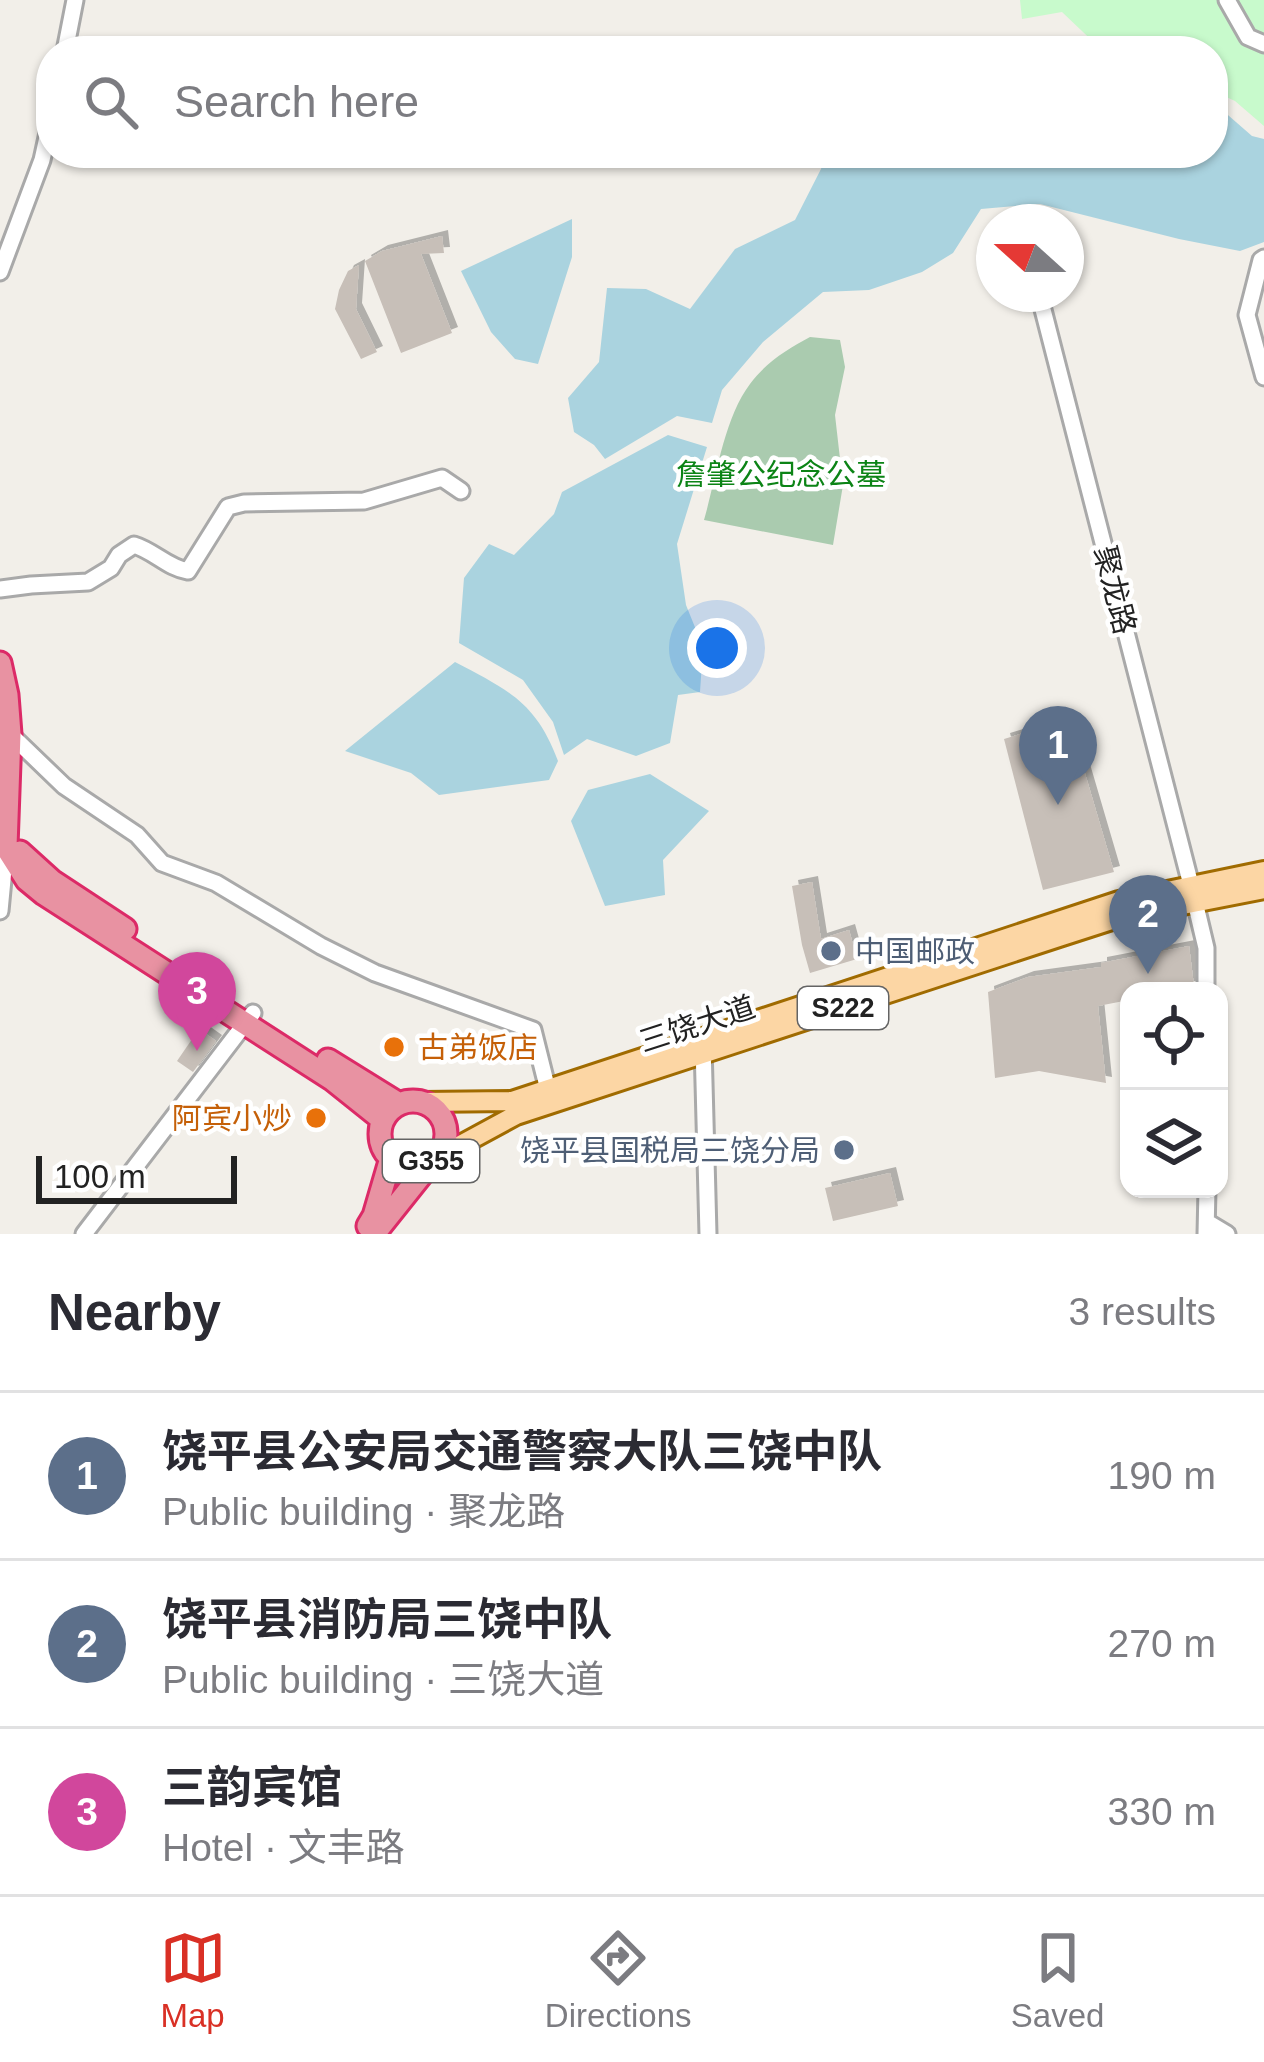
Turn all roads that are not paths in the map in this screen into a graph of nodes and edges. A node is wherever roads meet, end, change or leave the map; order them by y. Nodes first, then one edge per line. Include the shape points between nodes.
1 (75, 0) edge
2 (1226, 0) edge
3 (68, 36) edge
4 (1264, 44) edge
5 (39, 168) edge
6 (1264, 258) edge
7 (0, 272) edge
8 (1043, 312) edge
9 (1264, 377) edge
10 (461, 491) dead end
11 (0, 590) edge
12 (0, 663) edge
13 (10, 734) junction
14 (4, 837) edge
15 (1264, 871) edge
16 (12, 879) edge
17 (1264, 889) edge
18 (1193, 894) junction
19 (0, 911) edge
20 (1206, 982) edge
21 (249, 1019) junction
22 (703, 1046) junction
23 (548, 1090) junction
24 (423, 1102) junction
25 (514, 1108) junction
26 (391, 1112) junction
27 (391, 1159) junction
28 (433, 1160) junction
29 (373, 1226) edge
30 (1207, 1228) edge
31 (84, 1234) edge
32 (708, 1234) edge
33 (1227, 1234) edge

1 - 3 street
2 - 4 street via 1248,38
5 - 7 street
6 - 9 street via 1247,315
8 - 18 street, 聚龙路
10 - 11 street via 442,478 364,501 244,503 228,507 188,572 134,545 88,582
12 - 13 highway
13 - 14 highway
13 - 23 street via 162,863 216,883 375,973 533,1030
14 - 16 highway, G355
14 - 21 highway, G355 via 52,881
15 - 18 main road, 三饶大道 / S222
16 - 19 street
16 - 21 highway, G355
17 - 18 main road, 三饶大道 / S222
18 - 20 street, 聚龙路
18 - 22 main road, 三饶大道 / S222 via 1119,901
21 - 26 highway, G355
21 - 31 street
22 - 23 main road, 三饶大道 / S222
22 - 25 main road, 三饶大道 / S222
22 - 32 street
23 - 25 main road, 三饶大道 / S222
24 - 25 main road, 三饶大道 / S222
24 - 26 highway, G355
24 - 28 highway, G355 via 445,1123 445,1143
25 - 28 main road, 三饶大道 / S222
26 - 27 highway, G355 via 380,1139
27 - 28 highway, G355 via 412,1167
27 - 29 highway, G355
28 - 29 highway, G355
30 - 33 street

